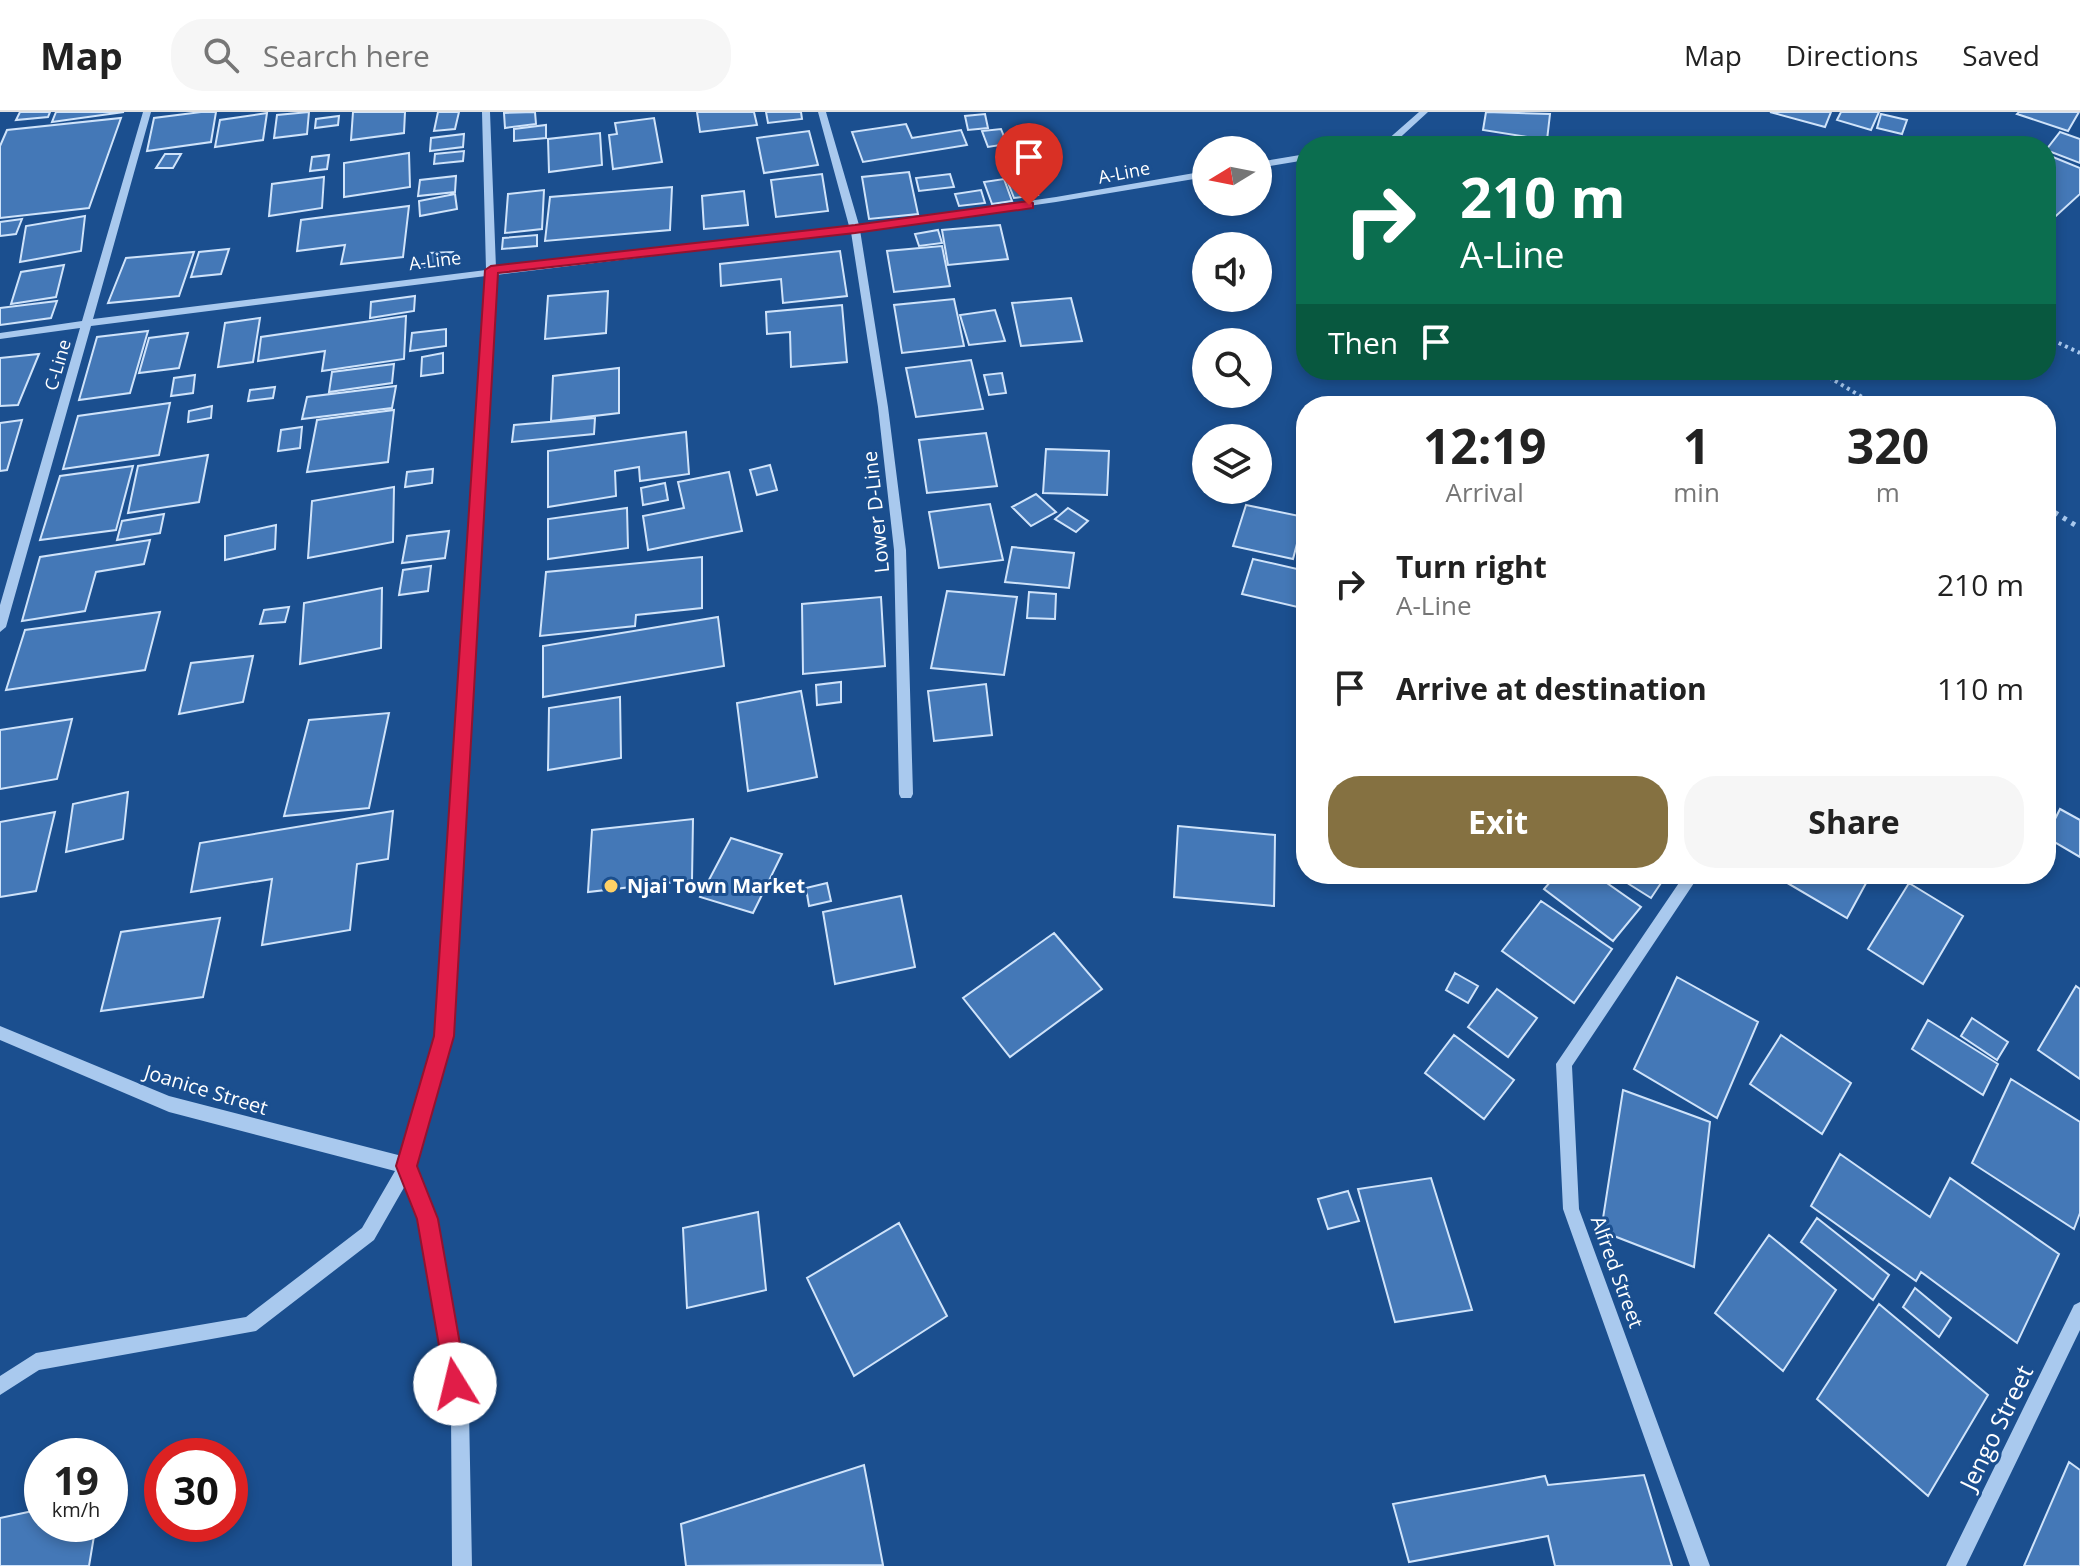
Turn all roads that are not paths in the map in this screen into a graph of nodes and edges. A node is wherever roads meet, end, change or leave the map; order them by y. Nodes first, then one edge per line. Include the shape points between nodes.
1 (147, 112) edge
2 (486, 112) edge
3 (822, 112) edge
4 (1424, 112) edge
5 (1400, 136) edge
6 (1296, 159) edge
7 (1272, 163) edge
8 (1192, 177) edge
9 (855, 229) junction
10 (491, 270) junction
11 (89, 322) junction
12 (0, 336) edge
13 (0, 627) edge
14 (906, 794) dead end
15 (1686, 884) edge
16 (0, 1033) edge
17 (407, 1166) junction
18 (2080, 1311) edge
19 (0, 1386) edge
20 (462, 1566) edge
21 (1700, 1566) edge
22 (1956, 1566) edge

1 - 11 street, C-Line
2 - 10 street
3 - 9 street, Lower D-Line
4 - 5 street
6 - 7 street
8 - 9 street, A-Line
9 - 10 street, A-Line
9 - 14 street, Lower D-Line via 900,550
10 - 11 street, A-Line
10 - 17 street via 444,1036
11 - 12 street, A-Line
11 - 13 street, C-Line
15 - 21 street, Alfred Street via 1564,1064 1571,1209
16 - 17 street, Joanice Street via 169,1104
17 - 19 street via 368,1234 250,1325 36,1362
17 - 20 street via 428,1219 460,1411
18 - 22 street, Jengo Street

